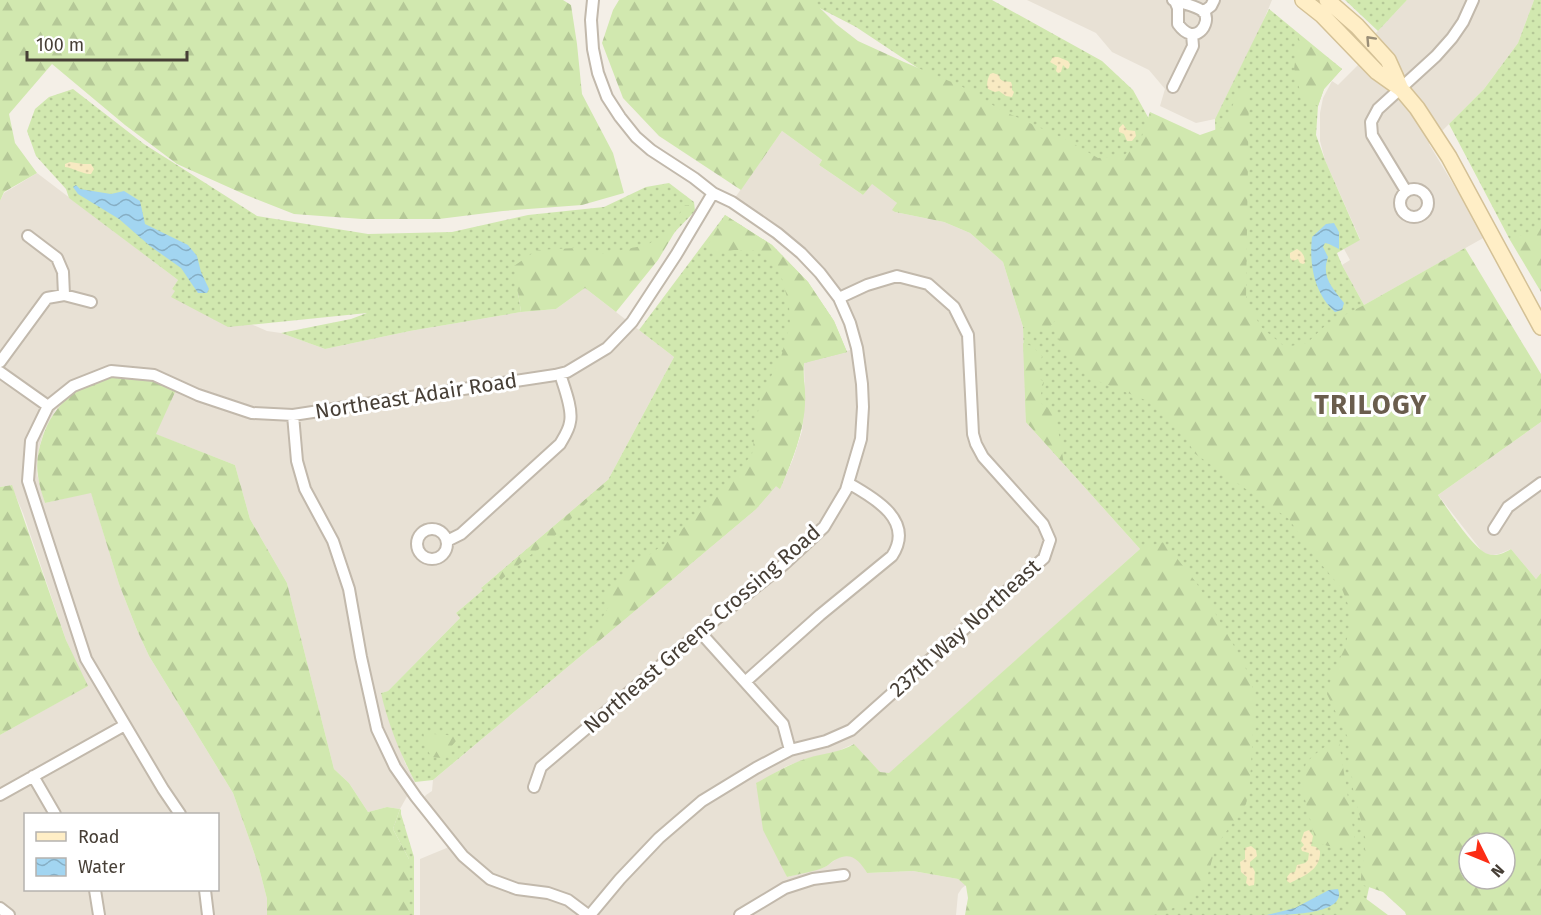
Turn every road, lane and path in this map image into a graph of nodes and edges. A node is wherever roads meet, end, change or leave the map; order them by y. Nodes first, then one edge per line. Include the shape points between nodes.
1 (593, 0) edge
2 (1214, 0) edge
3 (1303, 0) edge
4 (1327, 0) edge
5 (1473, 0) edge
6 (1174, 1) edge
7 (1203, 12) junction
8 (1192, 34) junction
9 (1173, 87) dead end
10 (1401, 89) junction
11 (1406, 191) dead end
12 (713, 193) junction
13 (28, 236) dead end
14 (64, 295) junction
15 (839, 298) junction
16 (92, 302) dead end
17 (1541, 327) edge
18 (0, 362) edge
19 (0, 372) edge
20 (560, 374) junction
21 (48, 406) junction
22 (293, 415) junction
23 (848, 483) junction
24 (1541, 483) edge
25 (1494, 529) dead end
26 (447, 542) dead end
27 (700, 632) junction
28 (745, 682) junction
29 (125, 725) junction
30 (790, 750) junction
31 (33, 776) junction
32 (534, 787) dead end
33 (0, 795) edge
34 (54, 813) edge
35 (179, 813) edge
36 (844, 874) dead end
37 (95, 891) edge
38 (205, 891) edge
39 (0, 908) edge
40 (9, 915) edge
41 (99, 915) edge
42 (208, 915) edge
43 (589, 915) edge
44 (740, 915) edge

1 - 12 street, Northeast Greens Crossing Road via 592,49 608,97 620,117 651,150
2 - 7 street
3 - 10 street via 1377,72
10 -> 4 street via 1388,60
5 - 10 street via 1452,38
6 - 7 street
6 - 8 street via 1178,24
7 - 8 street via 1206,23
8 - 9 street via 1193,46
10 - 11 street via 1378,109 1371,129
10 - 17 street via 1449,157
12 - 15 street, Northeast Greens Crossing Road via 732,202 801,253
12 - 20 street, Northeast Adair Road via 632,322 607,348
13 - 14 street via 57,258 63,272
14 - 16 street
14 - 18 street via 48,298
15 - 23 street, Northeast Greens Crossing Road via 857,348 862,384 861,439
15 - 30 street, 237th Way Northeast via 897,276 928,284 954,307 968,335 976,444 1043,524 1050,540 1044,558 851,730
19 - 21 street
20 - 22 street, Northeast Adair Road
20 - 26 street via 571,413 568,431 560,444
21 - 22 street, Northeast Adair Road via 73,386 111,371 154,375 252,413
21 - 29 street via 31,441 28,481 86,659
22 - 43 street via 297,461 305,489 333,541 349,589 377,729 395,767 463,856 490,879 568,900
23 - 27 street, Northeast Greens Crossing Road via 824,527
23 - 28 street via 867,493 895,518 898,547
24 - 25 street via 1508,507
27 - 28 street
27 - 32 street, Northeast Greens Crossing Road via 540,767
28 - 30 street via 783,724
29 - 31 street
29 - 35 street
30 - 43 street, 237th Way Northeast via 702,801 658,838
31 - 33 street
31 - 34 street
36 - 44 street via 785,888
37 - 41 street
38 - 42 street
39 - 40 street

